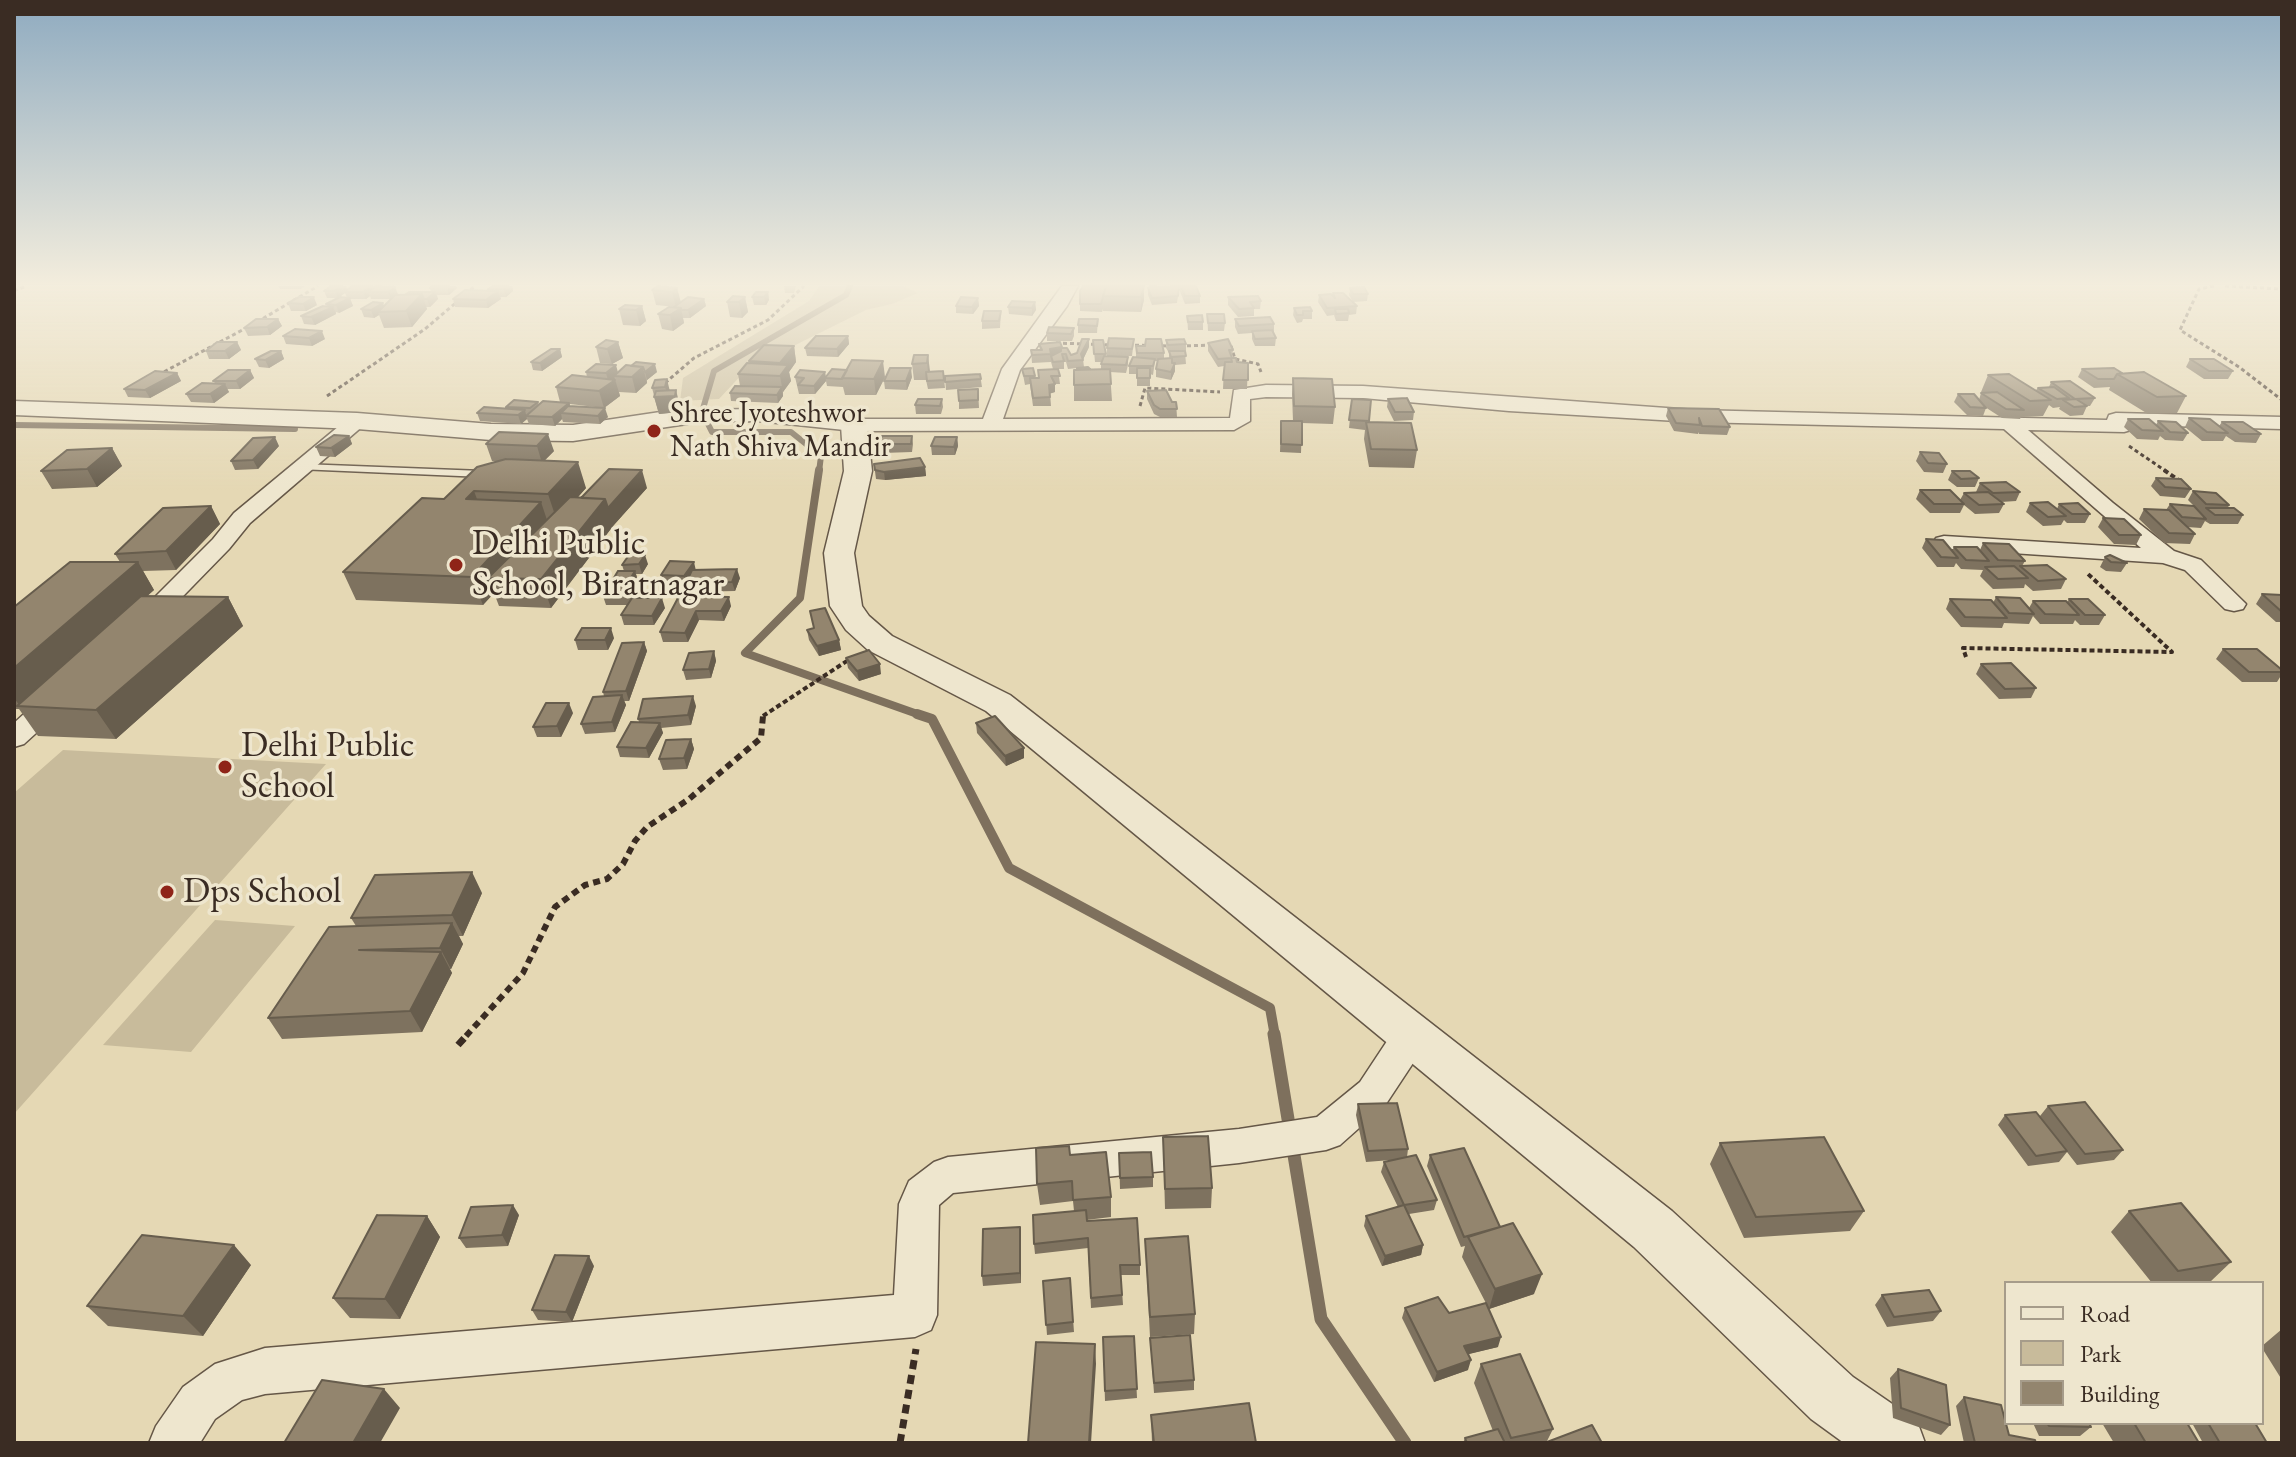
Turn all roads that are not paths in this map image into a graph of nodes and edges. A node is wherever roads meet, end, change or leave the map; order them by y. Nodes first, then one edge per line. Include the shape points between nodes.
1 (1022, 354) edge
2 (14, 408) edge
3 (687, 416) joint
4 (357, 421) junction
5 (2009, 423) junction
6 (2282, 423) edge
7 (991, 424) junction
8 (854, 425) junction
9 (302, 467) junction
10 (483, 474) edge
11 (1944, 543) edge
12 (2166, 556) junction
13 (2234, 604) dead end
14 (129, 635) edge
15 (72, 686) edge
16 (14, 738) edge
17 (1410, 1037) junction
18 (173, 1443) edge
19 (1895, 1443) edge

1 - 7 street via 1011,369
2 - 4 street
3 - 4 street via 573,433
3 - 8 street via 795,417
4 - 9 street
5 - 6 street
5 - 7 street via 1694,416 1363,392 1266,391 1241,394 1240,421 1234,424
5 - 12 street
7 - 8 street
8 - 17 street via 858,471 839,553 846,606 857,623 880,643 998,703
9 - 10 lane
9 - 14 street via 242,518
11 - 12 street
12 - 13 street via 2193,565
15 - 16 street
17 - 18 street via 1373,1093 1326,1133 939,1180 919,1204 915,1315 265,1371 231,1380 199,1403
17 - 19 street via 1653,1229 1832,1398

